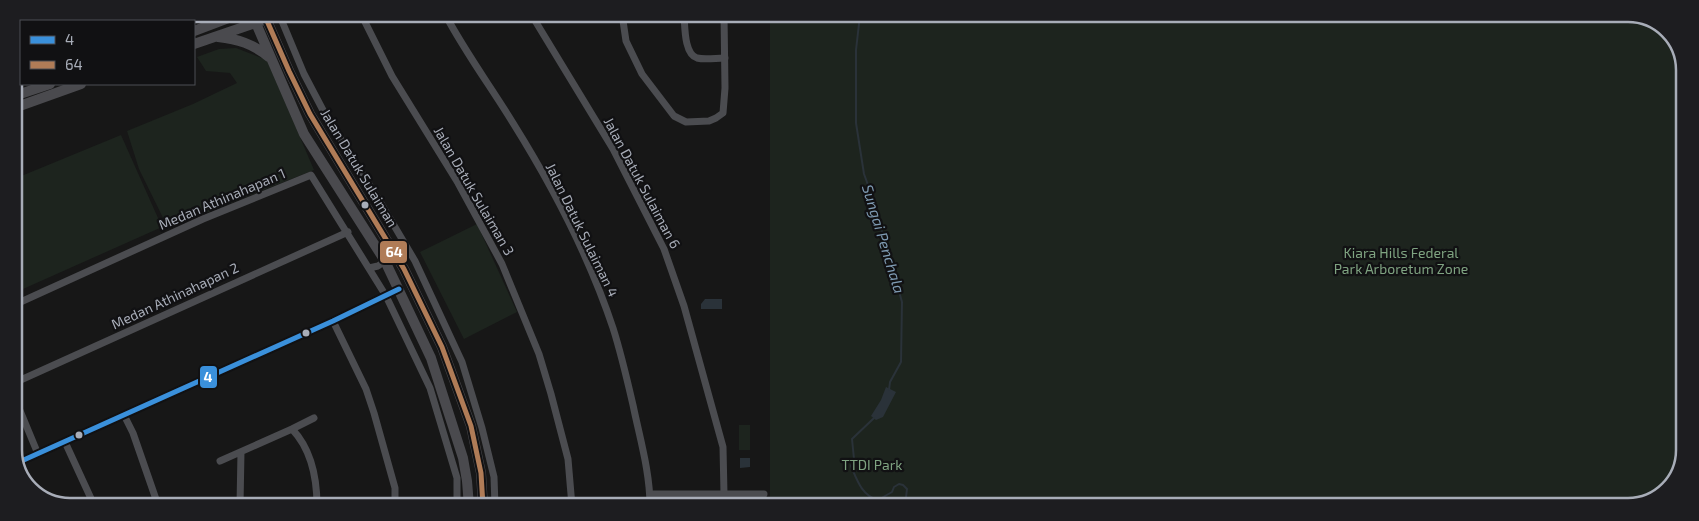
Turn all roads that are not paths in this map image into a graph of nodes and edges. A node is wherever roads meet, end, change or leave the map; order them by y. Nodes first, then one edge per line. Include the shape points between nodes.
1 (216, 22) edge
2 (245, 22) edge
3 (255, 22) edge
4 (268, 22) edge
5 (282, 22) edge
6 (365, 22) edge
7 (449, 22) edge
8 (536, 22) edge
9 (623, 22) edge
10 (685, 22) edge
11 (724, 22) edge
12 (211, 24) joint
13 (195, 31) edge
14 (216, 36) junction
15 (195, 44) edge
16 (270, 57) junction
17 (725, 58) junction
18 (47, 85) edge
19 (78, 85) edge
20 (22, 93) edge
21 (22, 105) edge
22 (310, 114) junction
23 (304, 134) junction
24 (348, 232) junction
25 (385, 261) junction
26 (369, 268) junction
27 (398, 289) junction
28 (386, 296) junction
29 (23, 301) edge
30 (333, 321) junction
31 (23, 379) edge
32 (459, 391) junction
33 (124, 415) junction
34 (23, 418) edge
35 (314, 418) dead end
36 (451, 418) junction
37 (292, 429) junction
38 (64, 442) junction
39 (241, 452) junction
40 (38, 454) junction
41 (23, 460) edge
42 (220, 461) dead end
43 (650, 494) junction
44 (724, 494) junction
45 (764, 494) dead end
46 (91, 498) edge
47 (156, 498) edge
48 (240, 498) edge
49 (317, 498) edge
50 (395, 498) edge
51 (457, 498) edge
52 (468, 498) edge
53 (483, 498) edge
54 (495, 498) edge
55 (571, 498) edge
56 (650, 498) edge

1 - 12 main road
2 - 14 main road
3 - 16 main road, Jalan Datuk Sulaiman
4 - 22 main road, Jalan Datuk Sulaiman
5 - 54 street, Jalan Datuk Sulaiman via 325,114 415,261 462,362 494,477
6 - 55 street, Jalan Datuk Sulaiman 3 via 392,76 458,183 502,264 539,354 551,394 568,459
7 - 43 street, Jalan Datuk Sulaiman 4 via 542,174 594,278 625,371
8 - 44 street, Jalan Datuk Sulaiman 6 via 613,150 664,249 684,306 723,447
9 - 17 street via 626,41 642,74 674,116 686,122 709,121 723,113
10 - 17 street via 691,54 696,58
11 - 17 street
12 - 13 main road
14 - 15 main road
14 - 16 main road via 244,42
16 - 23 main road, Jalan Datuk Sulaiman
18 - 20 main road
19 - 21 main road
22 - 23 main road via 301,121
22 - 32 main road, Jalan Datuk Sulaiman via 404,269 442,347
23 - 25 main road, Jalan Datuk Sulaiman
24 - 26 street, Medan Athinahapan 1
24 - 29 street, Medan Athinahapan 1 via 311,175
24 - 31 street, Medan Athinahapan 2
25 - 26 street
25 - 27 main road, Jalan Datuk Sulaiman
26 - 28 street, Medan Athinahapan 1
27 - 28 street
27 - 36 main road, Jalan Datuk Sulaiman via 431,358
28 - 30 street
28 - 51 street via 430,388 457,478
30 - 33 street
30 - 50 street via 366,389 395,488
32 - 36 main road via 463,421 460,423
32 - 53 main road, Jalan Datuk Sulaiman via 478,452
33 - 38 street
33 - 47 street
34 - 40 street
35 - 37 street
36 - 52 main road, Jalan Datuk Sulaiman via 463,458
37 - 39 street
37 - 49 street via 307,452 316,480
38 - 40 street
38 - 46 street
39 - 42 street
39 - 48 street
40 - 41 street
43 - 44 street
43 - 56 street, Jalan Datuk Sulaiman 4
44 - 45 street

